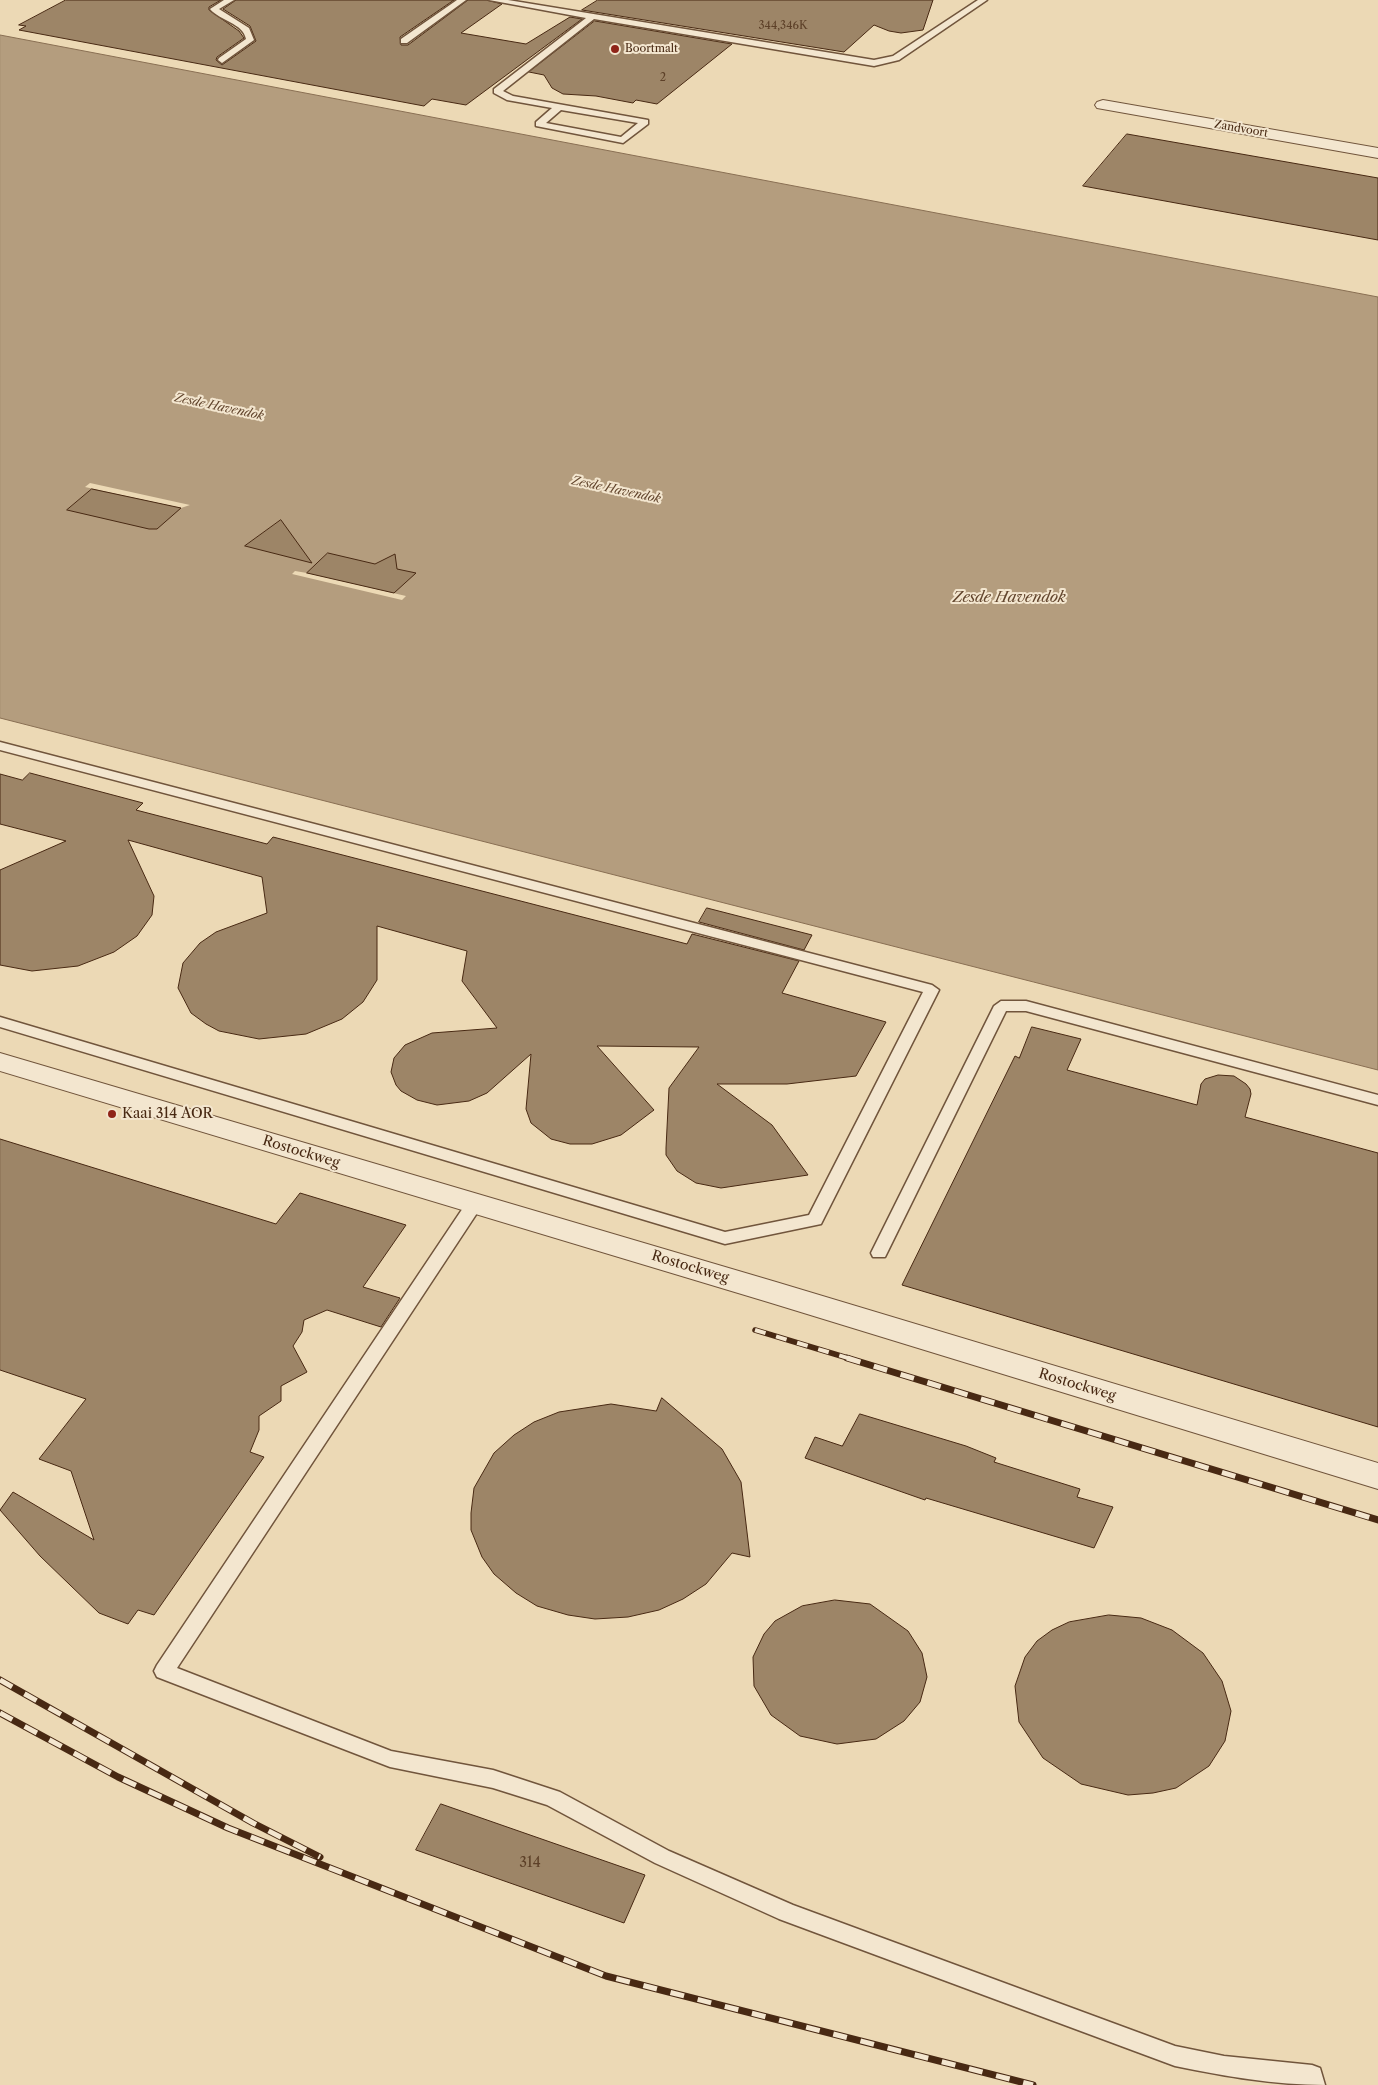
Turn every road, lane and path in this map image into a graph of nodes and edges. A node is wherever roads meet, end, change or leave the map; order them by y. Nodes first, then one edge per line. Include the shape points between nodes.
1 (230, 0) edge
2 (462, 0) edge
3 (493, 0) edge
4 (983, 0) edge
5 (592, 17) junction
6 (404, 41) dead end
7 (222, 60) dead end
8 (1103, 105) dead end
9 (559, 107) junction
10 (1378, 153) edge
11 (0, 746) edge
12 (0, 1022) edge
13 (0, 1062) edge
14 (1378, 1100) edge
15 (475, 1203) junction
16 (878, 1252) dead end
17 (1378, 1476) edge
18 (1314, 2085) edge

1 - 7 lane via 214,9 220,16 246,29 250,40
2 - 6 lane
3 - 5 lane
4 - 5 lane via 896,58 874,63
5 - 9 lane via 497,91 510,98
8 - 10 street, Zandvoort
9 - 9 lane via 539,124 623,140 645,122
11 - 12 lane via 932,990 815,1220 725,1238
13 - 15 street, Rostockweg
14 - 16 lane via 1026,1006 1001,1006
15 - 17 street, Rostockweg
15 - 18 lane via 164,1671 390,1759 494,1779 552,1798 662,1857 751,1898 1175,2056 1224,2066 1312,2075

